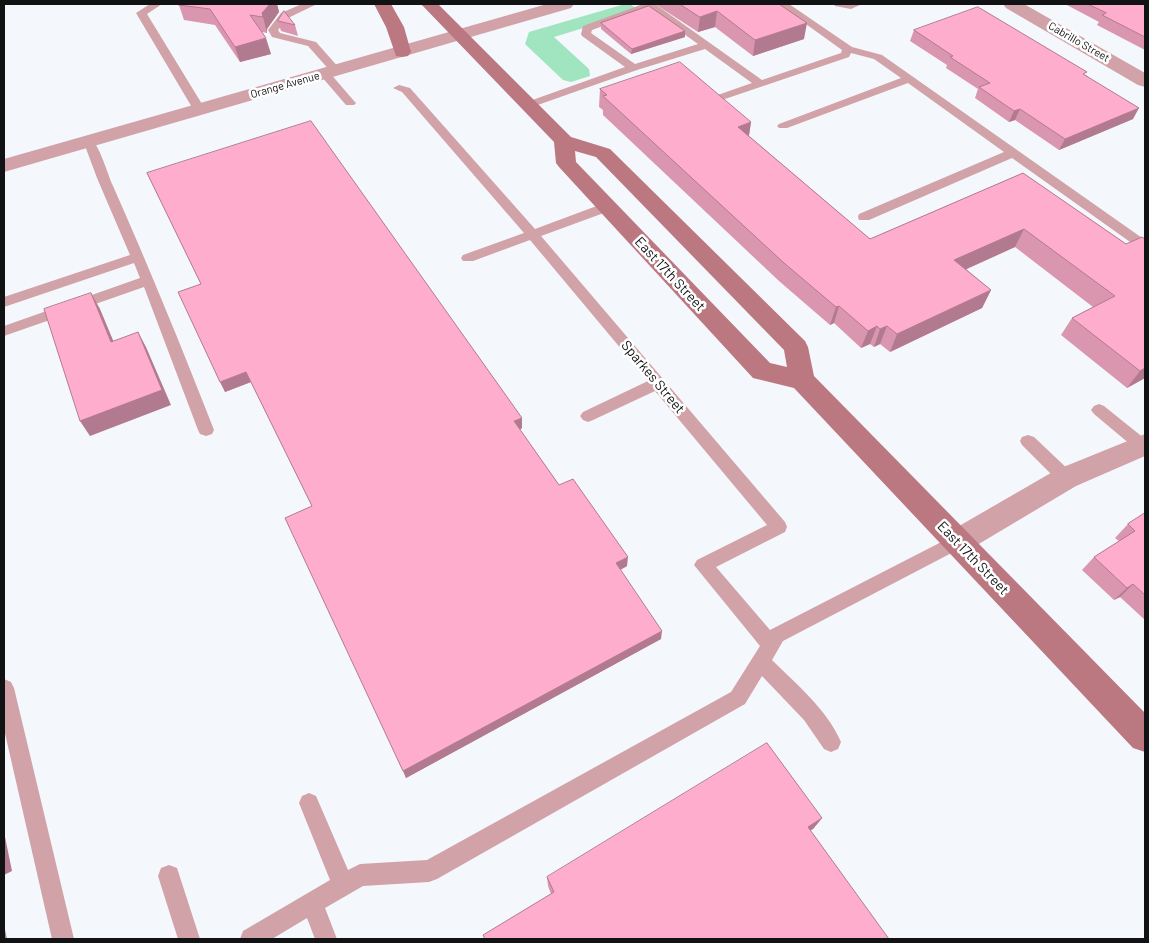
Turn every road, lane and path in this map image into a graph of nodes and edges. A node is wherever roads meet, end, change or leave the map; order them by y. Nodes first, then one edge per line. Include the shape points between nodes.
1 (157, 4) edge
2 (312, 4) edge
3 (382, 4) edge
4 (430, 4) edge
5 (565, 4) edge
6 (649, 4) edge
7 (783, 4) edge
8 (839, 4) edge
9 (857, 4) edge
10 (1012, 4) edge
11 (459, 35) junction
12 (707, 45) junction
13 (848, 49) junction
14 (402, 52) junction
15 (633, 68) junction
16 (331, 72) junction
17 (909, 79) junction
18 (1145, 81) edge
19 (761, 84) junction
20 (399, 88) dead end
21 (716, 99) edge
22 (350, 103) dead end
23 (528, 105) junction
24 (199, 109) junction
25 (783, 126) dead end
26 (564, 141) junction
27 (90, 143) junction
28 (1013, 153) junction
29 (4, 166) edge
30 (606, 207) junction
31 (864, 218) dead end
32 (532, 234) junction
33 (1145, 246) edge
34 (138, 257) junction
35 (468, 258) dead end
36 (709, 259) junction
37 (148, 280) junction
38 (4, 302) edge
39 (4, 331) edge
40 (802, 380) junction
41 (658, 383) junction
42 (1099, 410) dead end
43 (588, 416) dead end
44 (206, 430) dead end
45 (1028, 441) dead end
46 (1144, 446) edge
47 (1066, 478) junction
48 (957, 542) junction
49 (766, 653) junction
50 (4, 688) edge
51 (1145, 736) edge
52 (831, 742) dead end
53 (309, 803) dead end
54 (169, 876) dead end
55 (343, 885) junction
56 (312, 903) junction
57 (63, 939) edge
58 (189, 939) edge
59 (251, 939) edge
60 (326, 939) edge

1 - 24 lane via 142,13
2 - 16 lane via 290,11 273,30 276,34 312,44
3 - 14 main road via 395,28
4 - 11 main road
5 - 11 street, Orange Avenue
6 - 12 lane
6 - 15 lane via 642,10 587,28 586,34
7 - 13 lane
8 - 9 lane
10 - 18 street, Cabrillo Street
11 - 14 street, Orange Avenue
11 - 23 main road
12 - 15 lane
12 - 19 lane
13 - 17 lane via 878,57
13 - 19 lane via 845,55
14 - 16 street, Orange Avenue
15 - 23 lane
16 - 22 lane
16 - 24 street, Orange Avenue
17 - 25 lane
17 - 28 lane
19 - 21 lane
20 - 32 lane, Sparkes Street via 406,90
23 - 26 main road
24 - 27 street, Orange Avenue
26 - 30 main road, East 17th Street via 566,163
26 - 36 main road via 603,153
27 - 29 street, Orange Avenue
27 - 34 lane
28 - 31 lane
28 - 33 lane
30 - 32 lane
30 - 36 main road via 637,218
30 - 40 main road, East 17th Street via 762,371
32 - 35 lane
32 - 41 lane, Sparkes Street
34 - 37 lane
34 - 38 lane
36 - 40 main road via 796,347
37 - 39 lane
37 - 44 lane
40 - 48 main road, East 17th Street
41 - 43 lane
41 - 49 lane, Sparkes Street via 779,526 702,565
42 - 46 lane
45 - 47 lane
46 - 47 street
47 - 48 street
48 - 49 lane via 777,635
48 - 51 main road, East 17th Street
49 - 52 lane
49 - 55 lane via 738,698 429,872 360,876
50 - 57 lane
53 - 55 lane
54 - 58 lane
55 - 56 lane
56 - 59 lane
56 - 60 lane

